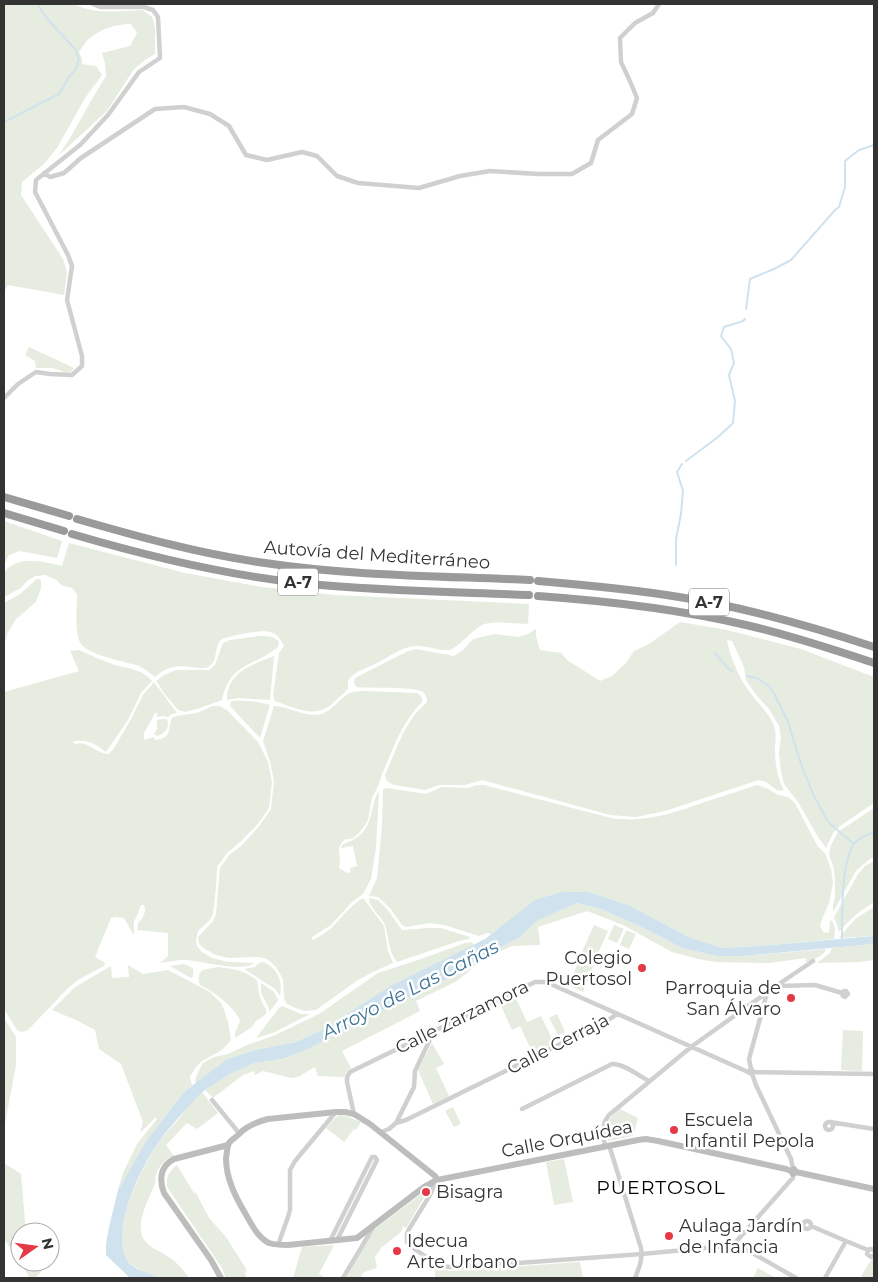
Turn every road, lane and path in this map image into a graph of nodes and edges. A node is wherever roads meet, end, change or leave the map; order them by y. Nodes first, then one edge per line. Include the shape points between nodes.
1 (93, 4) edge
2 (659, 4) edge
3 (44, 173) junction
4 (4, 398) edge
5 (4, 497) edge
6 (4, 513) edge
7 (529, 595) dead end
8 (538, 596) dead end
9 (874, 647) edge
10 (874, 663) edge
11 (813, 961) dead end
12 (776, 986) junction
13 (767, 993) junction
14 (842, 993) dead end
15 (617, 1014) junction
16 (434, 1031) junction
17 (691, 1047) junction
18 (751, 1072) junction
19 (874, 1074) edge
20 (649, 1081) junction
21 (212, 1100) dead end
22 (522, 1109) dead end
23 (336, 1112) junction
24 (354, 1114) junction
25 (830, 1122) dead end
26 (396, 1123) junction
27 (874, 1129) edge
28 (381, 1132) junction
29 (240, 1133) junction
30 (228, 1144) junction
31 (607, 1145) junction
32 (794, 1171) junction
33 (437, 1180) junction
34 (874, 1190) edge
35 (375, 1225) junction
36 (811, 1226) dead end
37 (357, 1238) junction
38 (337, 1240) junction
39 (330, 1241) junction
40 (846, 1241) junction
41 (734, 1243) junction
42 (278, 1245) junction
43 (363, 1245) junction
44 (868, 1250) junction
45 (874, 1250) edge
46 (642, 1254) junction
47 (874, 1256) edge
48 (221, 1278) edge
49 (343, 1278) edge
50 (635, 1278) edge
51 (796, 1278) edge
52 (825, 1278) edge

1 - 3 street via 153,10 158,17 160,58 139,72 108,115 80,146
2 - 3 street via 653,13 635,23 620,38 620,62 637,98 632,114 598,140 591,163 572,174 490,171 419,188 358,183 337,176 317,156 302,152 267,160 246,155 229,126 210,114 184,107 155,109 81,158 64,174 50,177
3 - 4 street via 36,180 36,192 72,266 67,300 82,366 72,375 36,372
5 - 9 highway, Autovía del Mediterráneo / A-7 via 176,546 265,563 620,588 730,606
6 - 7 highway, Autovía del Mediterráneo / A-7 via 182,563 279,580 368,588
8 - 10 highway, A-7 via 694,614 803,640
11 - 12 street
12 - 13 street
12 - 14 street via 816,985
13 - 17 street
13 - 18 street via 749,1060
15 - 16 street, Calle Zarzamora via 540,981
15 - 17 street, Calle Cerraja
15 - 26 street, Calle Cerraja
16 - 24 street, Calle Zarzamora via 348,1074
16 - 26 street via 415,1071 414,1087
17 - 18 street, Calle Cerraja
17 - 20 street
18 - 19 street, Calle Cerraja
18 - 32 street
20 - 22 street via 612,1064
20 - 31 street via 605,1120
21 - 29 street
23 - 24 street
23 - 29 street via 268,1119 252,1124
23 - 42 street via 290,1170 290,1210
24 - 28 street
25 - 27 street
26 - 28 street, Calle Cerraja
28 - 33 street
29 - 30 street
30 - 42 street via 226,1169 230,1184 258,1233 269,1243
30 - 48 street via 168,1162 161,1178 164,1193
31 - 32 street, Calle Orquídea via 646,1140
31 - 33 street, Calle Orquídea
31 - 46 street
32 - 34 street, Calle Orquídea
32 - 41 street via 793,1178
33 - 35 street, Calle Orquídea
33 - 46 street via 406,1238 416,1250 438,1265 463,1267
35 - 37 street, Calle Orquídea
35 - 43 street
36 - 40 street
37 - 38 street
37 - 43 street via 364,1240
38 - 39 street
38 - 39 street via 377,1160 375,1157 372,1157
39 - 42 street
40 - 44 street
40 - 52 street
41 - 46 street
41 - 51 street
43 - 49 street
44 - 45 street
44 - 47 street via 868,1256
46 - 50 street

